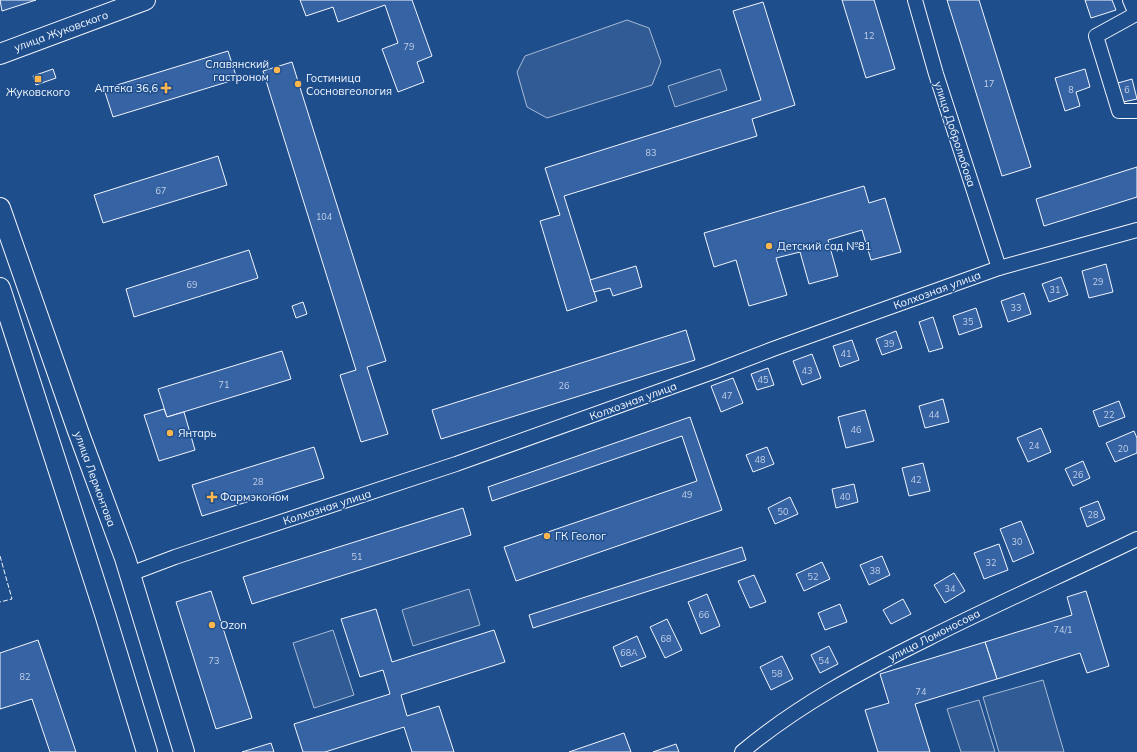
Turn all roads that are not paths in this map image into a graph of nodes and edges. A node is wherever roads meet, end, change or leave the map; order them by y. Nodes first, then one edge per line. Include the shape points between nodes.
1 (145, 0) edge
2 (915, 0) edge
3 (1130, 0) edge
4 (0, 54) edge
5 (1137, 111) edge
6 (0, 208) edge
7 (1137, 230) edge
8 (999, 268) junction
9 (0, 288) edge
10 (1137, 539) edge
11 (130, 574) junction
12 (147, 752) edge
13 (184, 752) edge
14 (742, 752) edge

1 - 4 main road, улица Жуковского
2 - 8 street, улица Добролюбова via 936,74
3 - 5 street via 1136,14 1096,36 1119,111
6 - 11 main road, улица Лермонтова
7 - 8 street, Колхозная улица
8 - 11 street, Колхозная улица via 456,464
9 - 12 main road
10 - 14 street, улица Ломоносова via 880,662 811,701
11 - 13 main road, улица Лермонтова

